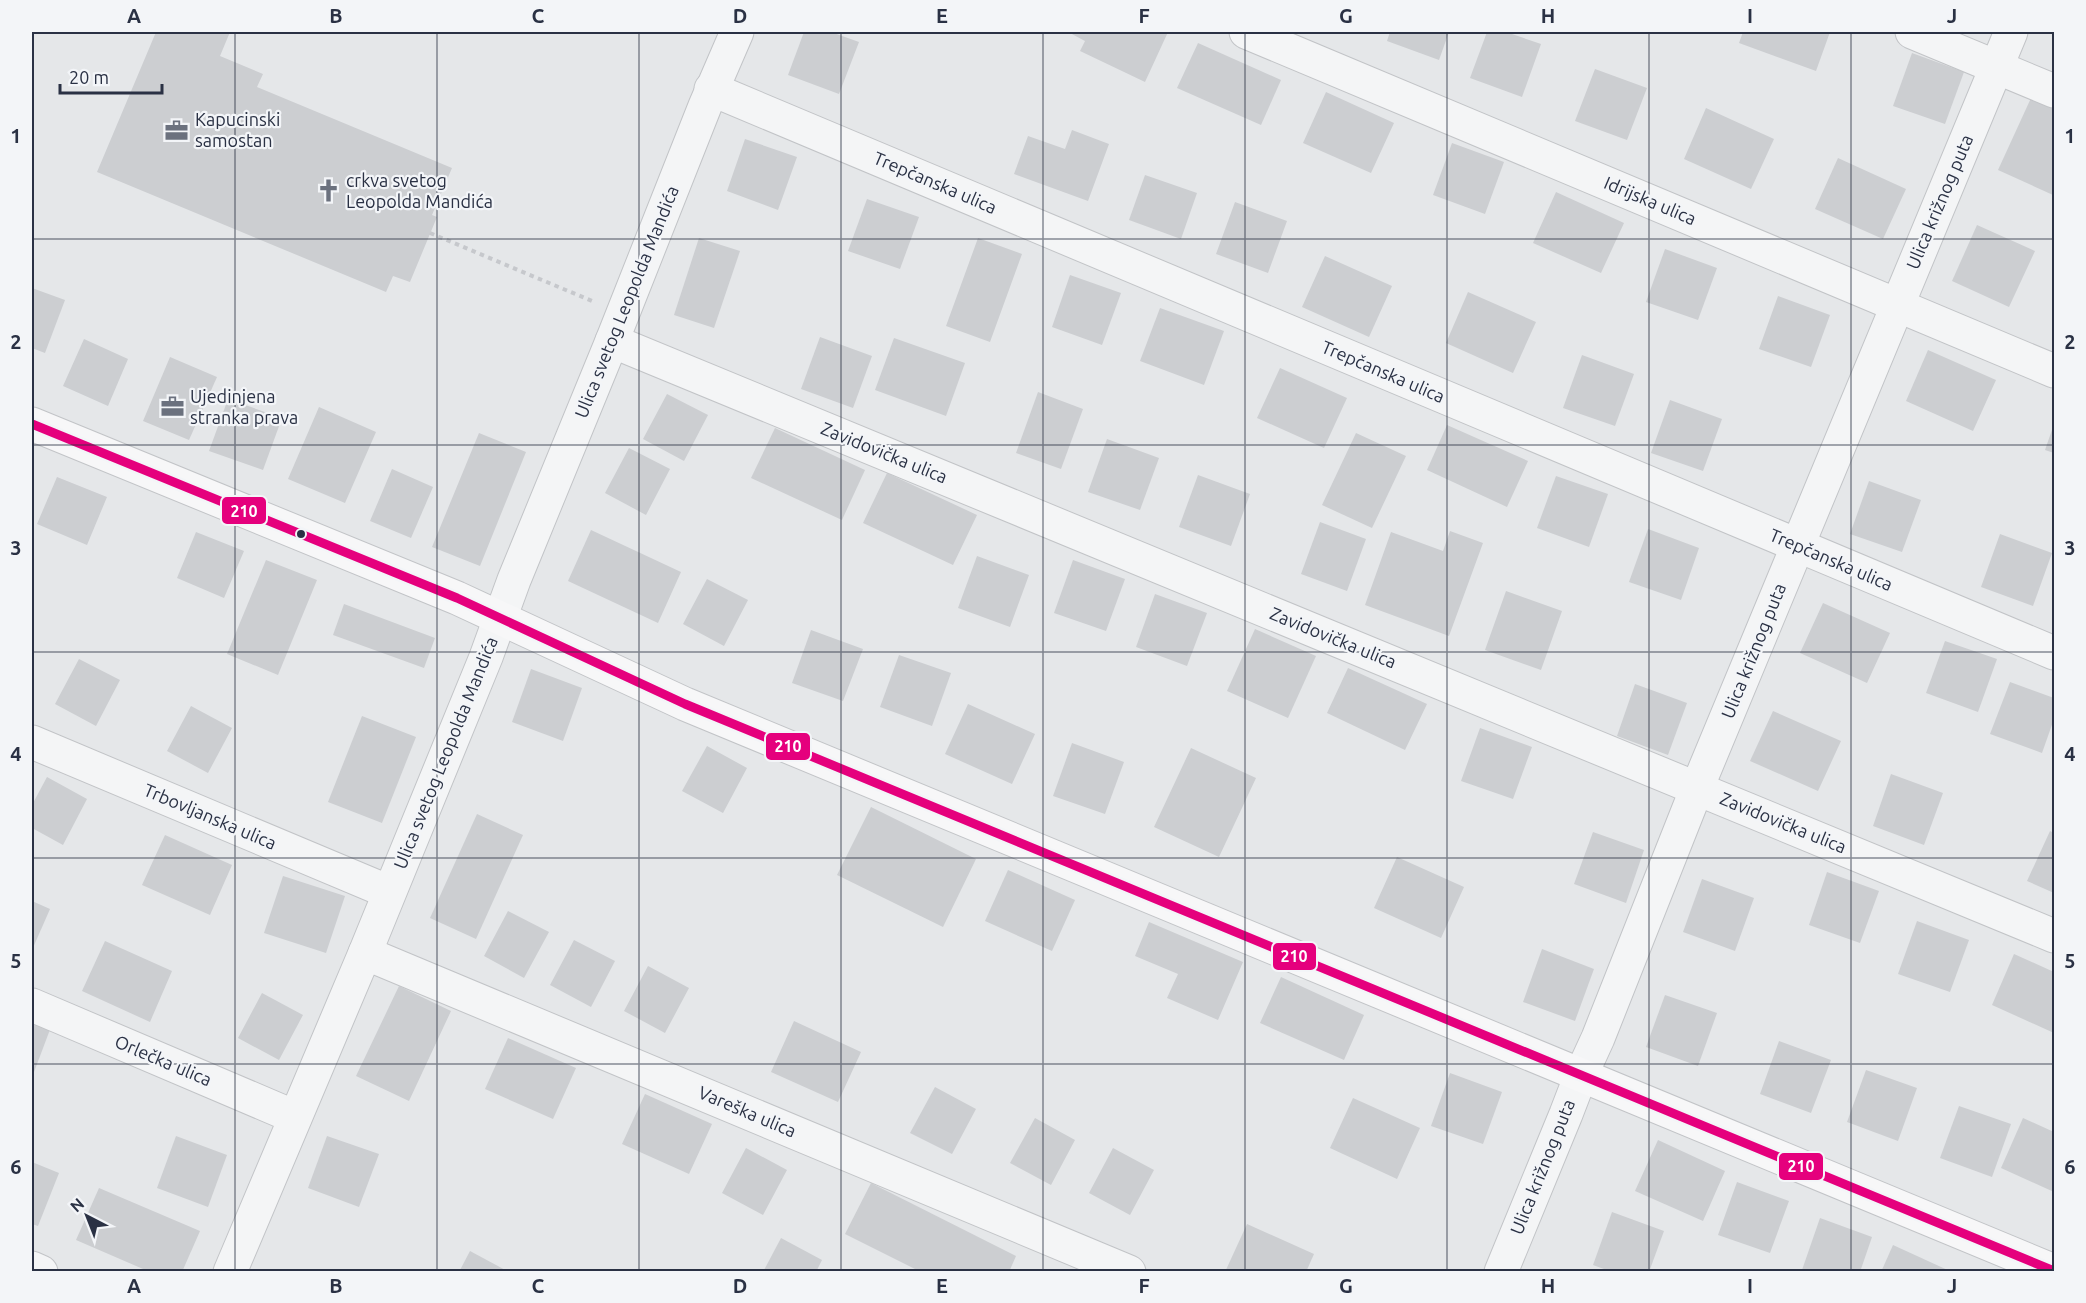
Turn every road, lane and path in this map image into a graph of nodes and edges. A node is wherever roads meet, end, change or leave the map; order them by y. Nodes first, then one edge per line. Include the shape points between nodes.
1 (737, 32) edge
2 (1246, 32) edge
3 (1912, 32) edge
4 (2011, 32) edge
5 (1996, 67) junction
6 (711, 90) junction
7 (2055, 91) edge
8 (430, 233) dead end
9 (587, 299) dead end
10 (1898, 305) junction
11 (612, 341) junction
12 (2055, 371) edge
13 (32, 424) edge
14 (1797, 546) junction
15 (500, 617) junction
16 (2055, 653) edge
17 (32, 742) edge
18 (1697, 788) junction
19 (389, 892) junction
20 (2055, 936) edge
21 (365, 952) junction
22 (32, 1005) edge
23 (1581, 1075) junction
24 (295, 1117) junction
25 (32, 1268) edge
26 (2055, 1271) edge
27 (40, 1272) edge
28 (230, 1272) edge
29 (1129, 1272) edge
30 (1501, 1272) edge

1 - 6 street, Ulica svetog Leopolda Mandića
2 - 10 street, Idrijska ulica
3 - 5 street
4 - 5 street, Ulica križnog puta
5 - 7 street
5 - 10 street, Ulica križnog puta
6 - 11 street, Ulica svetog Leopolda Mandića
6 - 14 street, Trepčanska ulica
8 - 9 path
10 - 12 street, Idrijska ulica
10 - 14 street, Ulica križnog puta
11 - 15 street, Ulica svetog Leopolda Mandića
11 - 18 street, Zavidovička ulica
13 - 15 street
14 - 16 street, Trepčanska ulica
14 - 18 street, Ulica križnog puta
15 - 19 street, Ulica svetog Leopolda Mandića
15 - 23 street via 684,704
17 - 19 street, Trbovljanska ulica
18 - 20 street, Zavidovička ulica
18 - 23 street, Ulica križnog puta
19 - 21 street, Ulica svetog Leopolda Mandića
21 - 24 street, Ulica svetog Leopolda Mandića
21 - 29 street, Vareška ulica
22 - 24 street, Orlečka ulica
23 - 26 street
23 - 30 street, Ulica križnog puta
24 - 28 street, Ulica svetog Leopolda Mandića
25 - 27 street

